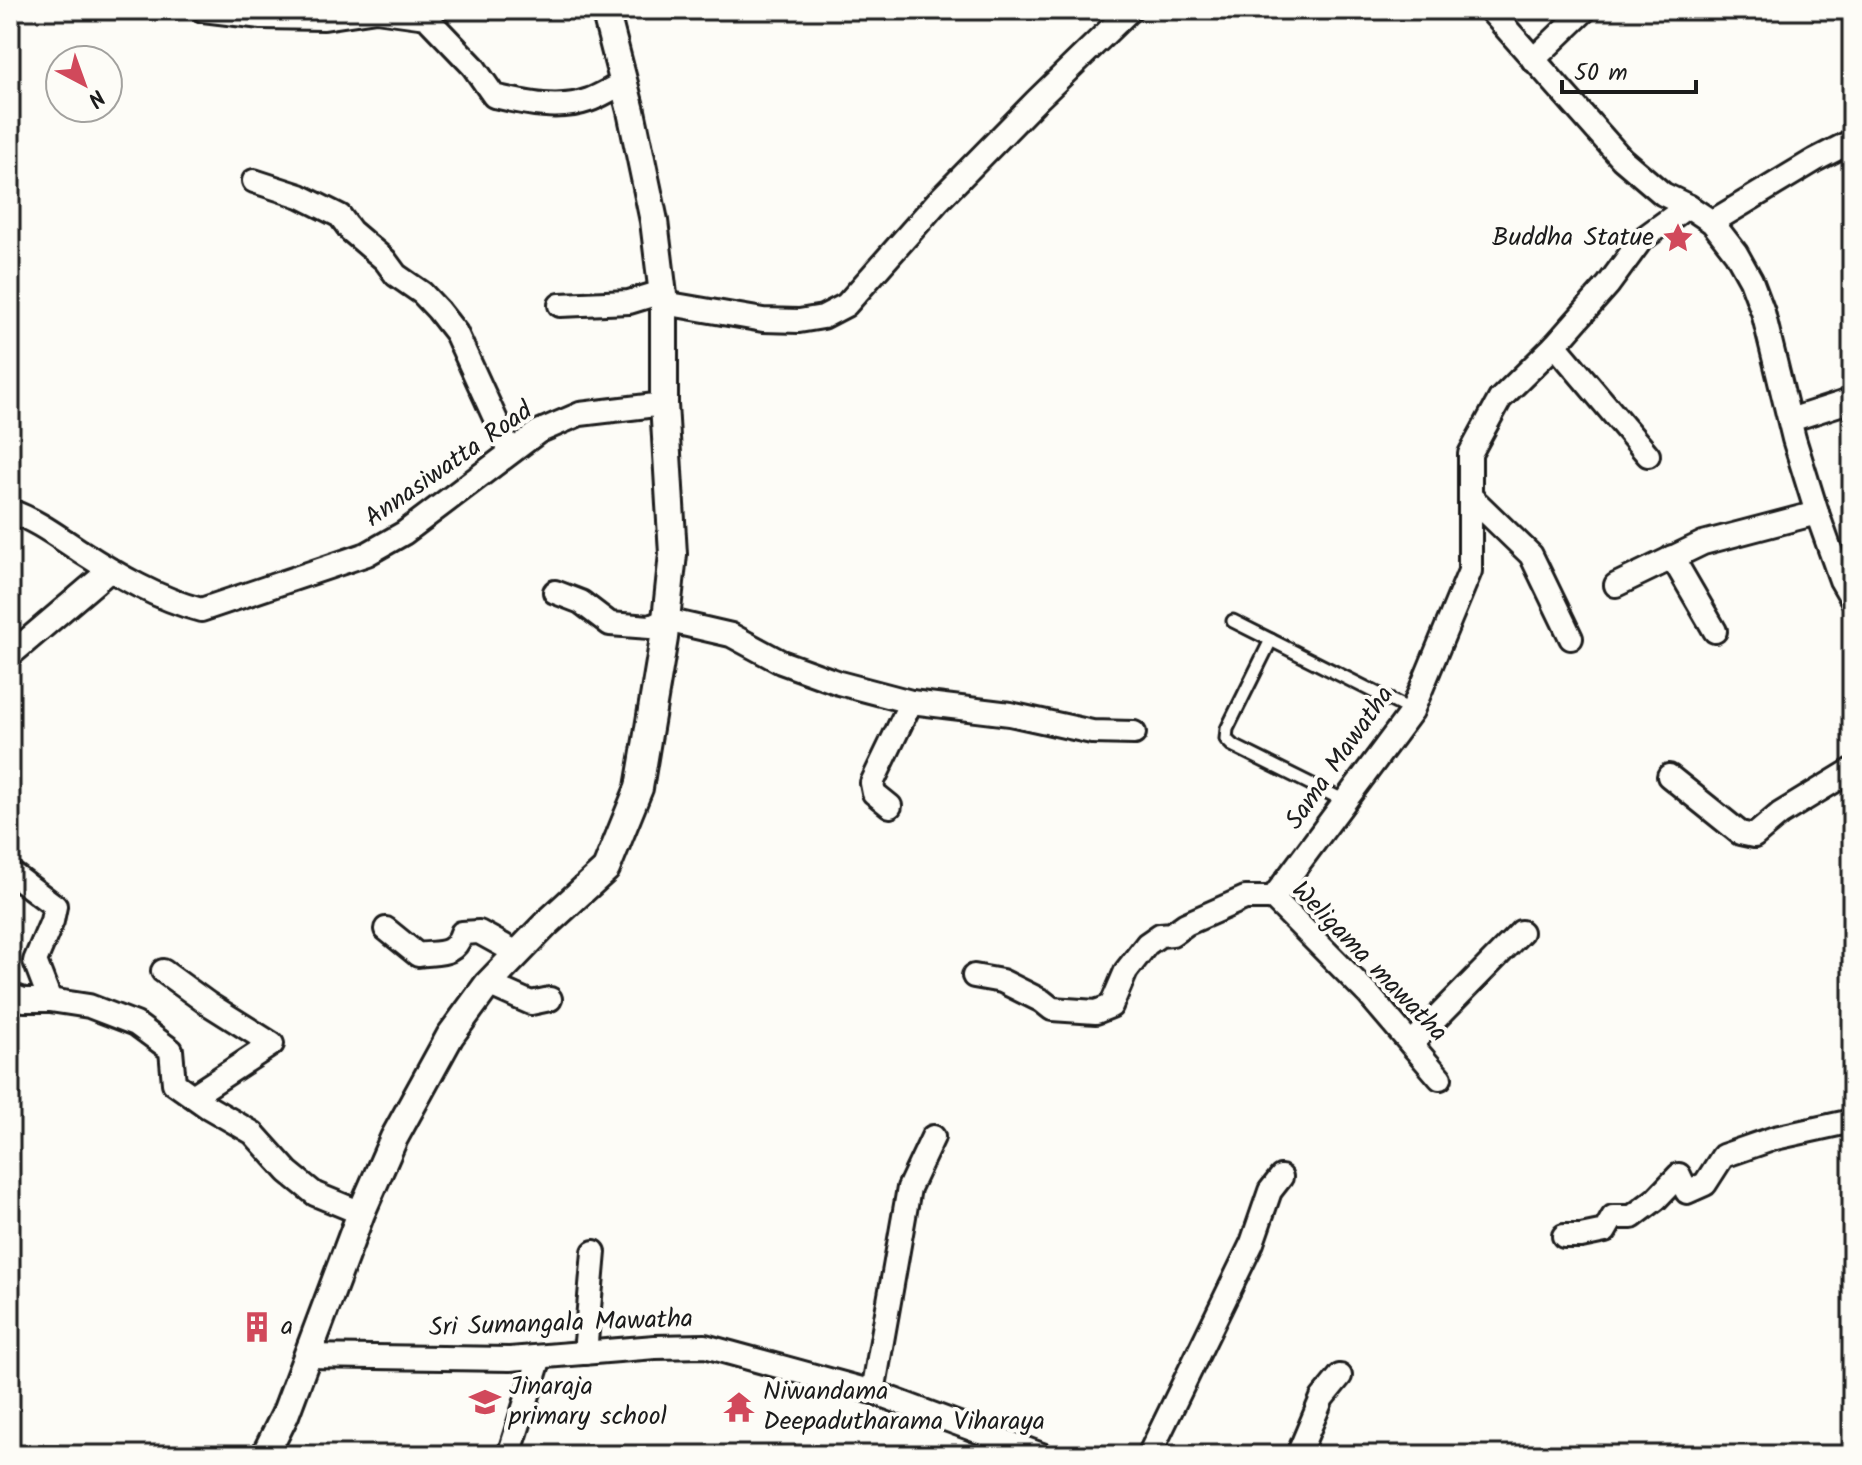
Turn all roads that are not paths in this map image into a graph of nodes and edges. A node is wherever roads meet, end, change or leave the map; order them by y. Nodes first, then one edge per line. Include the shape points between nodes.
1 (203, 10) edge
2 (605, 10) edge
3 (1130, 10) edge
4 (1490, 10) edge
5 (1585, 10) edge
6 (425, 14) edge
7 (1533, 60) junction
8 (624, 83) junction
9 (1852, 141) edge
10 (254, 181) dead end
11 (1688, 206) junction
12 (1712, 222) junction
13 (663, 297) junction
14 (560, 305) dead end
15 (1555, 345) junction
16 (1852, 400) edge
17 (664, 404) junction
18 (1790, 420) junction
19 (510, 451) junction
20 (1648, 455) dead end
21 (1470, 496) junction
22 (10, 511) edge
23 (1817, 513) junction
24 (1672, 557) junction
25 (110, 570) junction
26 (1616, 585) dead end
27 (555, 592) dead end
28 (1852, 599) edge
29 (666, 620) junction
30 (1233, 621) dead end
31 (1715, 631) dead end
32 (1571, 638) dead end
33 (1271, 640) junction
34 (10, 655) edge
35 (911, 702) junction
36 (1412, 711) junction
37 (1134, 733) dead end
38 (1852, 770) edge
39 (1669, 776) dead end
40 (1345, 801) junction
41 (890, 806) dead end
42 (10, 872) edge
43 (1273, 898) junction
44 (386, 929) dead end
45 (1521, 932) dead end
46 (517, 953) junction
47 (163, 971) dead end
48 (974, 976) dead end
49 (488, 984) junction
50 (10, 995) edge
51 (550, 999) dead end
52 (50, 1000) junction
53 (1411, 1044) junction
54 (1440, 1078) dead end
55 (193, 1096) junction
56 (1852, 1121) edge
57 (933, 1137) dead end
58 (1281, 1177) dead end
59 (361, 1213) junction
60 (1564, 1236) dead end
61 (594, 1252) dead end
62 (585, 1353) junction
63 (306, 1356) junction
64 (540, 1357) junction
65 (1340, 1376) dead end
66 (873, 1392) junction
67 (265, 1455) edge
68 (509, 1455) edge
69 (1042, 1455) edge
70 (1149, 1455) edge
71 (1298, 1455) edge

1 - 6 street via 261,17 324,18 376,10
2 - 8 street
3 - 13 street via 938,201 846,305 823,317 763,320
4 - 7 street
5 - 7 street
6 - 8 street via 494,96 573,105
7 - 11 street via 1622,159 1663,194
8 - 13 street via 654,221
9 - 12 street
10 - 19 street via 340,216 396,275 422,293 456,333
11 - 12 street
11 - 15 street, Sama Mawatha via 1641,240
12 - 18 street via 1751,280
13 - 14 street
13 - 17 street
15 - 20 street
15 - 21 street, Sama Mawatha via 1500,399 1470,454
16 - 18 street
17 - 19 street, Annasiwatta Road via 580,414
17 - 29 street via 673,554
18 - 23 street
19 - 25 street, Annasiwatta Road via 404,533 367,554 218,606 201,610 180,605
21 - 32 street via 1531,555
21 - 36 street, Sama Mawatha via 1470,571
22 - 25 street, Annasiwatta Road
23 - 24 street via 1703,543
23 - 28 street
24 - 26 street
24 - 31 street
25 - 34 street
27 - 29 street via 581,602 610,624 650,627
29 - 35 street via 731,635 781,662
29 - 46 street via 639,788 606,869
30 - 33 lane
33 - 36 lane
33 - 40 lane via 1226,739
35 - 37 street via 1010,714 1092,732
35 - 41 street via 872,783 874,793
36 - 40 street, Sama Mawatha
38 - 39 street via 1754,836 1740,833
40 - 43 street, Sama Mawatha
42 - 52 street via 55,906 35,961
43 - 48 street, Weligama mawatha via 1245,898 1160,935 1126,971 1111,1006 1096,1012 1052,1009 1002,981
43 - 53 street, Weligama mawatha
44 - 46 street via 418,955 449,952 462,933 479,932
45 - 53 street
46 - 49 street
47 - 55 street via 272,1044
49 - 51 street via 531,1003
49 - 59 street via 443,1049 394,1138
50 - 52 street
52 - 55 street via 89,1006 136,1024 171,1050 174,1083
53 - 54 street, Weligama mawatha
55 - 59 street via 253,1133 315,1194
56 - 60 street via 1723,1156 1705,1184 1687,1192 1679,1175 1632,1217 1613,1217 1605,1231
57 - 66 street via 909,1188
58 - 70 street
59 - 63 street
61 - 62 street
62 - 64 street, Sri Sumangala Mawatha
62 - 66 street, Sri Sumangala Mawatha via 705,1346
63 - 64 street, Sri Sumangala Mawatha
63 - 67 street
64 - 68 street
65 - 71 street via 1322,1398
66 - 69 street, Sri Sumangala Mawatha

